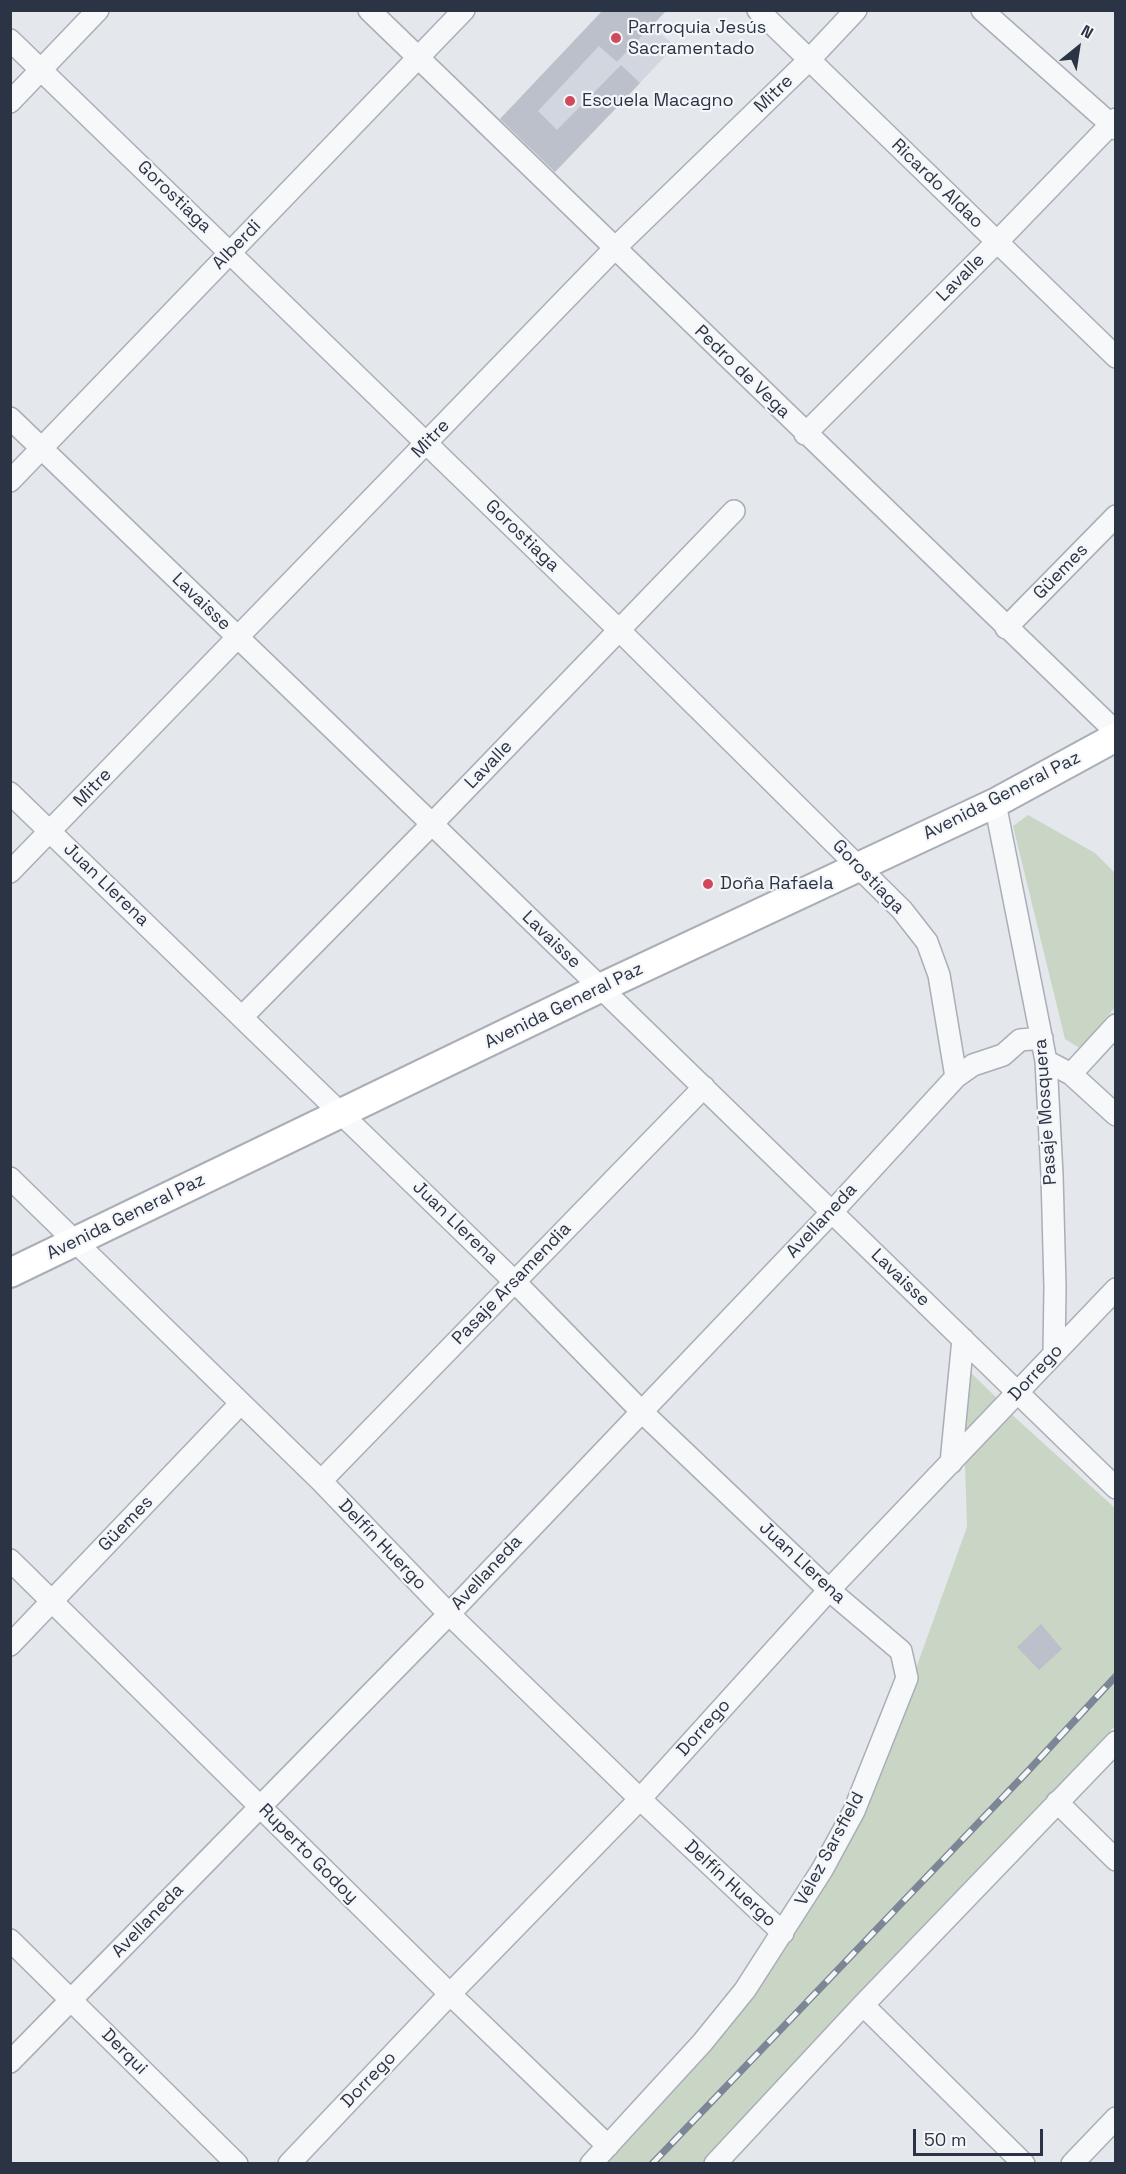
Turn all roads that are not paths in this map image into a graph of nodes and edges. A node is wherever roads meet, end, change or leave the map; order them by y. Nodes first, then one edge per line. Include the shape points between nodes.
1 (98, 10) edge
2 (369, 10) edge
3 (464, 10) edge
4 (758, 10) edge
5 (856, 10) edge
6 (982, 10) edge
7 (10, 40) edge
8 (420, 58) junction
9 (809, 60) junction
10 (42, 70) junction
11 (10, 102) edge
12 (1114, 124) edge
13 (997, 242) junction
14 (615, 248) junction
15 (231, 252) junction
16 (1116, 357) edge
17 (10, 418) edge
18 (805, 434) junction
19 (427, 443) junction
20 (41, 449) junction
21 (10, 481) edge
22 (734, 512) dead end
23 (1116, 516) edge
24 (1006, 628) junction
25 (619, 630) junction
26 (239, 638) junction
27 (1116, 732) edge
28 (1116, 736) edge
29 (10, 793) edge
30 (995, 803) junction
31 (432, 824) junction
32 (50, 831) junction
33 (860, 867) junction
34 (10, 872) edge
35 (600, 988) junction
36 (242, 1017) junction
37 (1116, 1025) edge
38 (1042, 1038) junction
39 (1046, 1061) junction
40 (1071, 1074) junction
41 (956, 1077) junction
42 (704, 1087) junction
43 (342, 1113) junction
44 (1116, 1115) edge
45 (10, 1178) edge
46 (832, 1212) junction
47 (76, 1241) junction
48 (10, 1273) edge
49 (515, 1281) junction
50 (1116, 1289) edge
51 (963, 1339) junction
52 (1054, 1354) junction
53 (1018, 1393) junction
54 (242, 1403) junction
55 (641, 1411) junction
56 (951, 1463) junction
57 (321, 1481) junction
58 (1116, 1488) edge
59 (10, 1560) edge
60 (829, 1590) junction
61 (52, 1601) junction
62 (448, 1614) junction
63 (10, 1646) edge
64 (902, 1651) joint
65 (1116, 1742) edge
66 (640, 1799) junction
67 (1057, 1802) junction
68 (260, 1806) junction
69 (1116, 1860) edge
70 (783, 1933) junction
71 (10, 1940) edge
72 (450, 1994) junction
73 (71, 2000) junction
74 (862, 2005) junction
75 (10, 2062) edge
76 (1116, 2118) edge
77 (608, 2146) junction
78 (237, 2163) edge
79 (289, 2163) edge
80 (591, 2163) edge
81 (715, 2163) edge
82 (1024, 2163) edge
83 (1072, 2163) edge

1 - 10 street
2 - 8 street, Pedro de Vega
3 - 8 street, Alberdi
4 - 9 street, Ricardo Aldao
5 - 9 street, Mitre
6 - 12 street
7 - 10 street, Gorostiaga
8 - 14 street, Pedro de Vega
8 - 15 street, Alberdi
9 - 13 street, Ricardo Aldao
9 - 14 street, Mitre
10 - 11 street
10 - 15 street, Gorostiaga
12 - 13 street, Lavalle
13 - 16 street, Ricardo Aldao
13 - 18 street, Lavalle
14 - 18 street, Pedro de Vega
14 - 19 street, Mitre
15 - 19 street, Gorostiaga
15 - 20 street, Alberdi
17 - 20 street, Lavaisse
18 - 24 street, Pedro de Vega
19 - 25 street, Gorostiaga
19 - 26 street, Mitre
20 - 21 street, Alberdi
20 - 26 street, Lavaisse
22 - 25 street, Lavalle
23 - 24 street, Güemes
24 - 27 street, Pedro de Vega
25 - 31 street, Lavalle
25 - 33 street, Gorostiaga
26 - 31 street, Lavaisse
26 - 32 street, Mitre
28 - 30 main road, Avenida General Paz
29 - 32 street, Juan Llerena
30 - 33 main road, Avenida General Paz
30 - 38 street, Pasaje Mosquera
31 - 35 street, Lavaisse
31 - 36 street, Lavalle
32 - 34 street, Mitre
32 - 36 street, Juan Llerena
33 - 35 main road, Avenida General Paz
33 - 41 street, Gorostiaga via 927,942 939,975
35 - 42 street, Lavaisse
35 - 43 main road, Avenida General Paz
36 - 43 street, Juan Llerena
37 - 40 street
38 - 39 street, Pasaje Mosquera
38 - 41 street, Avellaneda via 1020,1040 1002,1054 973,1065
39 - 40 street
39 - 52 street, Pasaje Mosquera
40 - 44 street
41 - 46 street, Avellaneda
42 - 46 street, Lavaisse
42 - 49 street, Pasaje Arsamendia
43 - 47 main road, Avenida General Paz
43 - 49 street, Juan Llerena
45 - 47 street, Delfín Huergo
46 - 51 street, Lavaisse
46 - 55 street, Avellaneda
47 - 48 main road, Avenida General Paz
47 - 54 street, Delfín Huergo
49 - 55 street, Juan Llerena
49 - 57 street, Pasaje Arsamendia
50 - 52 street, Dorrego
51 - 53 street, Lavaisse
51 - 56 street
52 - 53 street, Dorrego
53 - 56 street, Dorrego
53 - 58 street, Lavaisse
54 - 57 street, Delfín Huergo
54 - 61 street, Güemes
55 - 60 street, Juan Llerena
55 - 62 street, Avellaneda
56 - 60 street, Dorrego
57 - 62 street, Delfín Huergo
59 - 61 street, Ruperto Godoy
60 - 64 street, Juan Llerena
60 - 66 street, Dorrego
61 - 63 street, Güemes
61 - 68 street, Ruperto Godoy
62 - 66 street, Delfín Huergo
62 - 68 street, Avellaneda
64 - 70 street, Vélez Sarsfield via 907,1678 854,1811
65 - 67 street
66 - 70 street, Delfín Huergo
66 - 72 street, Dorrego
67 - 69 street
67 - 74 street
68 - 72 street, Ruperto Godoy
68 - 73 street, Avellaneda
70 - 77 street, Vélez Sarsfield via 745,1990 702,2043
71 - 73 street, Derqui
72 - 77 street, Ruperto Godoy
72 - 79 street, Dorrego
73 - 75 street, Avellaneda
73 - 78 street, Derqui
74 - 81 street
74 - 82 street
76 - 83 street
77 - 80 street, Vélez Sarsfield

